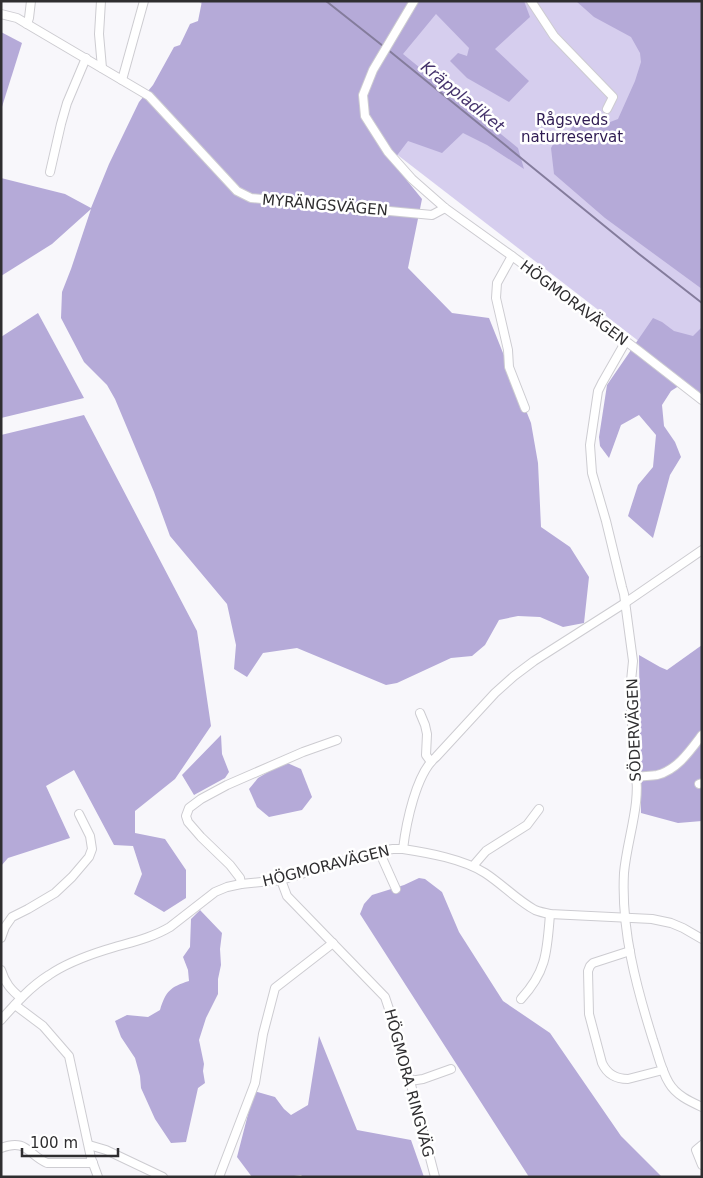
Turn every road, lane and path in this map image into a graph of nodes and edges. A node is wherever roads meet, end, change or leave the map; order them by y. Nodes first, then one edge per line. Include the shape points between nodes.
1 (31, 1) edge
2 (101, 1) edge
3 (144, 1) edge
4 (414, 1) edge
5 (531, 1) edge
6 (1, 14) edge
7 (27, 24) junction
8 (86, 58) junction
9 (102, 68) junction
10 (122, 80) junction
11 (607, 109) dead end
12 (50, 172) dead end
13 (445, 208) junction
14 (512, 256) junction
15 (626, 341) junction
16 (702, 400) edge
17 (525, 408) dead end
18 (702, 550) edge
19 (625, 603) junction
20 (420, 712) dead end
21 (702, 735) edge
22 (337, 740) dead end
23 (431, 762) junction
24 (636, 777) junction
25 (539, 809) dead end
26 (78, 814) dead end
27 (403, 849) junction
28 (379, 851) junction
29 (473, 866) junction
30 (281, 880) junction
31 (241, 884) junction
32 (396, 889) dead end
33 (550, 914) junction
34 (625, 917) junction
35 (1, 938) edge
36 (702, 939) edge
37 (332, 942) junction
38 (630, 952) junction
39 (1, 970) edge
40 (21, 998) junction
41 (521, 999) dead end
42 (15, 1005) junction
43 (1, 1020) edge
44 (451, 1068) dead end
45 (663, 1070) junction
46 (410, 1081) junction
47 (702, 1107) edge
48 (702, 1144) edge
49 (89, 1145) junction
50 (1, 1148) edge
51 (93, 1163) junction
52 (702, 1165) edge
53 (98, 1177) edge
54 (163, 1177) edge
55 (219, 1177) edge
56 (435, 1177) edge

1 - 7 street
2 - 9 street
3 - 10 street
4 - 13 street, HÖGMORAVÄGEN via 373,70 363,95 366,116 388,152
5 - 11 street via 554,36 613,97
6 - 7 street, MYRÄNGSVÄGEN
7 - 8 street, MYRÄNGSVÄGEN
8 - 9 street, MYRÄNGSVÄGEN
8 - 12 street via 64,111
9 - 10 street, MYRÄNGSVÄGEN
10 - 13 street, MYRÄNGSVÄGEN via 149,96 237,191 252,198 432,214
13 - 14 street, HÖGMORAVÄGEN
14 - 15 street, HÖGMORAVÄGEN
14 - 17 street via 497,283 496,298 509,367
15 - 16 street, HÖGMORAVÄGEN
15 - 19 street, SÖDERVÄGEN via 598,391 590,445 592,473
18 - 19 street, HÖGMORAVÄGEN
19 - 23 street, HÖGMORAVÄGEN via 514,676
19 - 24 street, SÖDERVÄGEN via 633,662 630,691
20 - 23 street via 427,734 426,755
21 - 24 street via 676,765 656,775
22 - 31 street via 227,785 189,808 188,822 230,865
23 - 27 street, HÖGMORAVÄGEN via 418,784
24 - 34 street, SÖDERVÄGEN via 635,808 625,870
25 - 29 street via 528,824 486,852
26 - 35 street via 90,836 92,849 89,857 54,893 12,917
27 - 28 street, HÖGMORAVÄGEN
27 - 29 street
28 - 30 street, HÖGMORAVÄGEN
28 - 32 street
29 - 33 street via 537,911
30 - 31 street, HÖGMORAVÄGEN
30 - 37 street, HÖGMORA RINGVÄG via 287,896
31 - 40 street, HÖGMORAVÄGEN via 215,892 162,932 104,950 50,974
33 - 34 street
33 - 41 street via 546,958 536,982
34 - 36 street via 671,923
34 - 38 street, SÖDERVÄGEN
37 - 46 street, HÖGMORA RINGVÄG via 385,997
37 - 55 street via 275,988 255,1083
38 - 45 street, SÖDERVÄGEN
38 - 45 street via 593,963 588,971 589,1014 602,1063 610,1074 623,1079
39 - 40 street via 10,989
40 - 42 street, HÖGMORAVÄGEN
42 - 43 street, HÖGMORAVÄGEN
42 - 49 street via 43,1026 69,1056
44 - 46 street
45 - 47 street, SÖDERVÄGEN via 669,1084 684,1099
46 - 56 street, HÖGMORA RINGVÄG
48 - 52 street via 696,1150
49 - 51 street
49 - 54 street
50 - 51 street via 21,1146 48,1163
51 - 53 street

